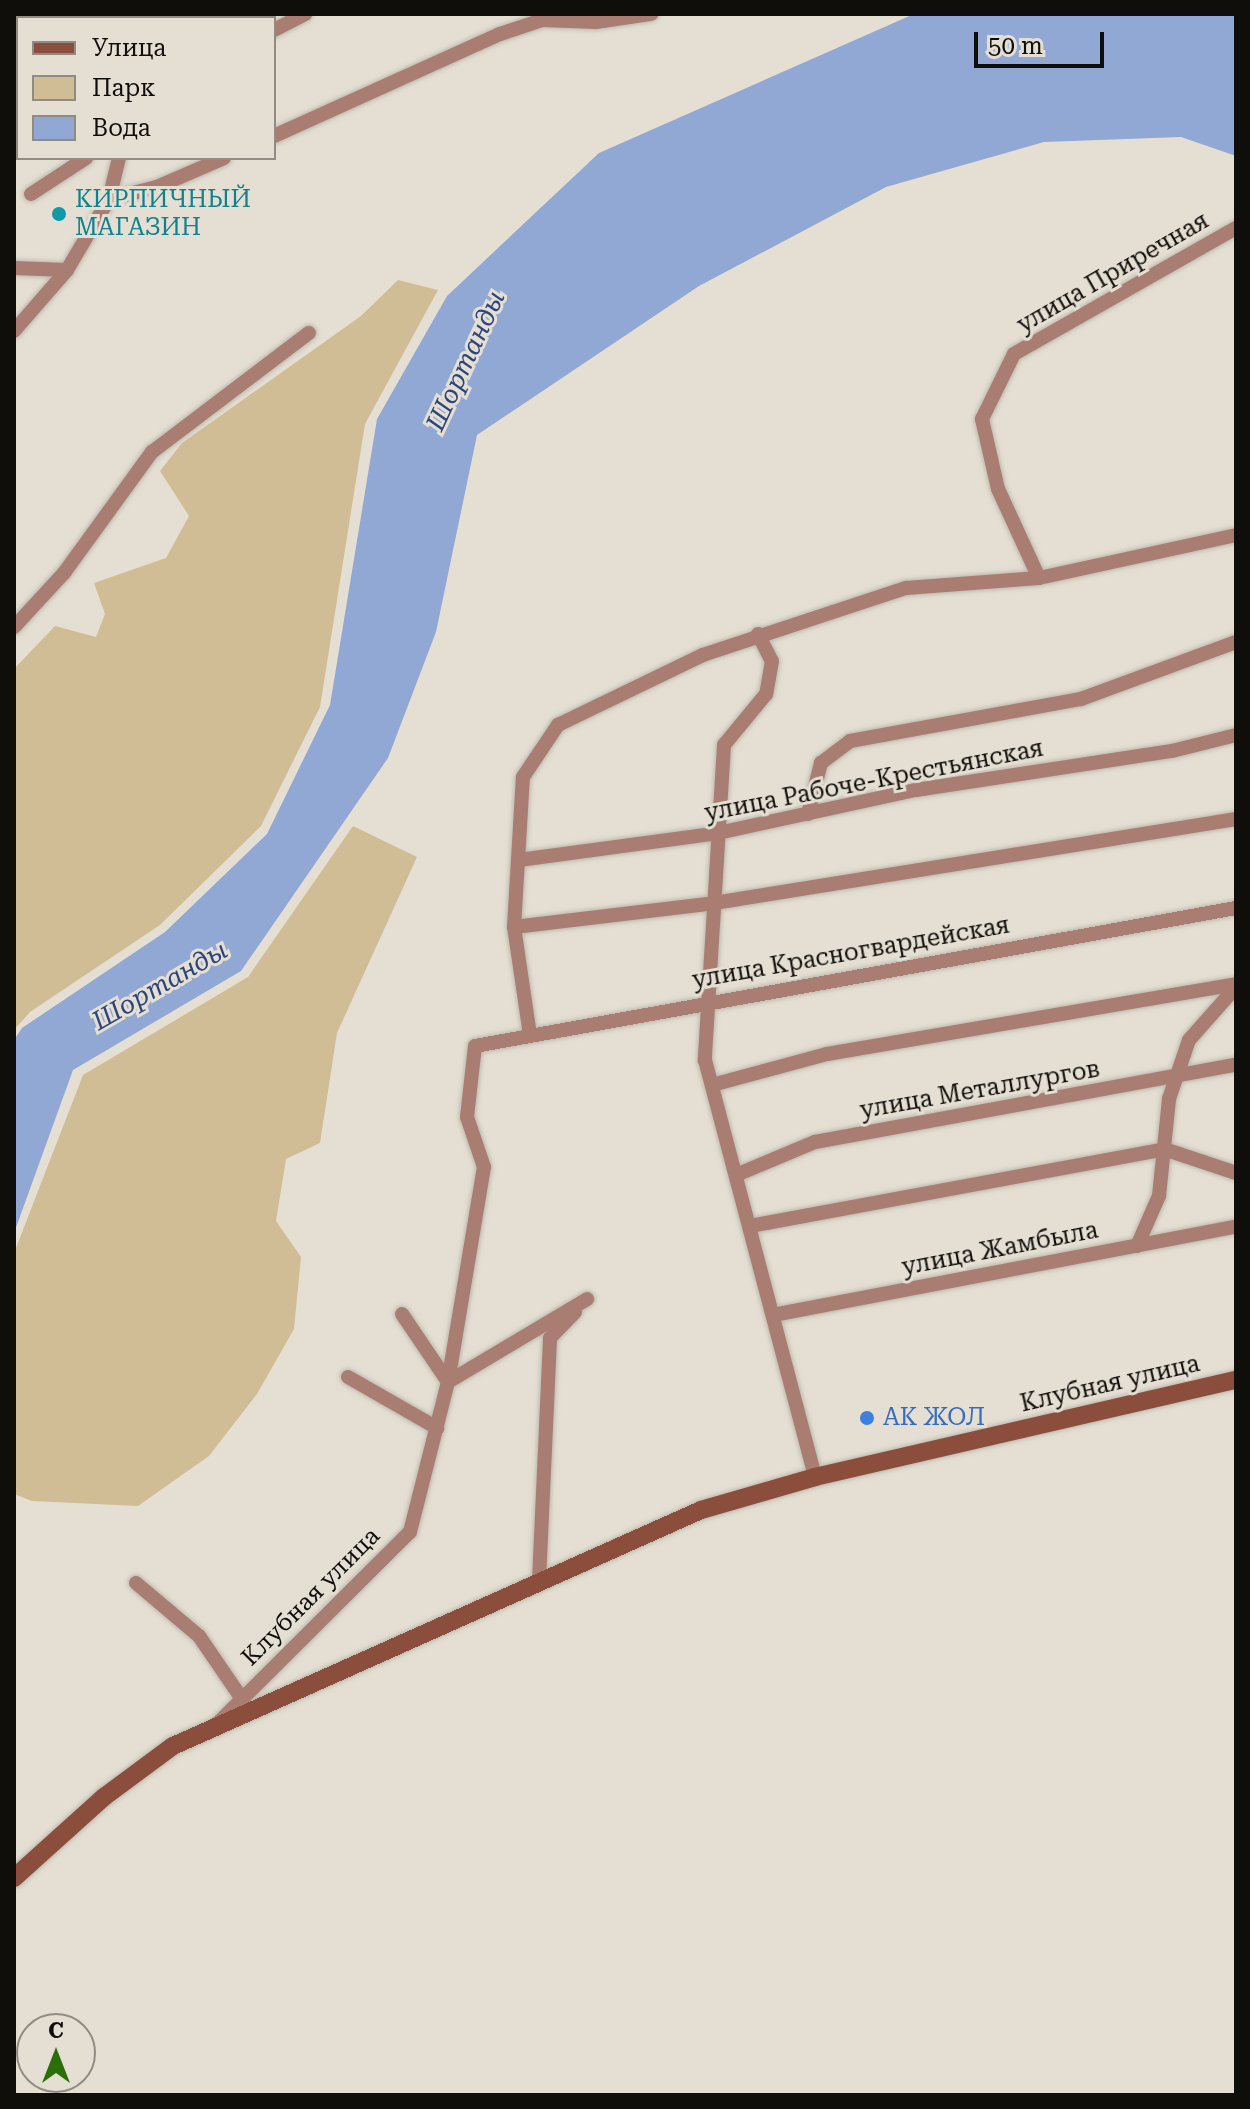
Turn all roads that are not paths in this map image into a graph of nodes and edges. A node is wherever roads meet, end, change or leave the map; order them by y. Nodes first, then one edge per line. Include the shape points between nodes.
1 (305, 14) edge
2 (651, 14) edge
3 (542, 17) edge
4 (276, 29) edge
5 (276, 135) edge
6 (83, 160) edge
7 (119, 160) edge
8 (219, 160) edge
9 (31, 194) dead end
10 (109, 199) junction
11 (1236, 228) edge
12 (14, 268) edge
13 (67, 270) junction
14 (14, 331) edge
15 (309, 333) dead end
16 (1236, 535) edge
17 (1039, 578) junction
18 (14, 627) edge
19 (758, 634) junction
20 (1236, 642) edge
21 (1236, 735) edge
22 (808, 814) junction
23 (1236, 819) edge
24 (718, 833) junction
25 (519, 860) junction
26 (714, 903) junction
27 (1236, 908) edge
28 (514, 927) junction
29 (1236, 986) edge
30 (708, 1000) junction
31 (530, 1035) junction
32 (475, 1046) joint
33 (1236, 1065) edge
34 (1177, 1076) junction
35 (712, 1085) junction
36 (1164, 1149) junction
37 (1236, 1173) edge
38 (736, 1175) junction
39 (750, 1226) junction
40 (1236, 1227) edge
41 (1137, 1246) junction
42 (402, 1314) dead end
43 (773, 1315) junction
44 (348, 1377) dead end
45 (1236, 1380) edge
46 (448, 1382) junction
47 (437, 1428) junction
48 (815, 1477) junction
49 (539, 1581) junction
50 (136, 1583) dead end
51 (242, 1699) junction
52 (218, 1723) junction
53 (14, 1878) edge

1 - 4 street
2 - 3 street via 596,22
3 - 5 street
6 - 9 street
7 - 10 street
8 - 10 street via 157,187
10 - 13 street
11 - 17 street, улица Приречная via 1014,354 982,419 998,489
12 - 13 street
13 - 14 street
15 - 18 street via 152,452 64,573
16 - 17 street
17 - 19 street via 906,588
19 - 24 street via 772,661 766,694 724,745
19 - 25 street via 558,725 523,777
20 - 22 street via 1081,699 850,741 821,763
21 - 22 street, улица Рабоче-Крестьянская via 1172,751 916,790
22 - 24 street, улица Рабоче-Крестьянская
23 - 26 street
24 - 25 street, улица Рабоче-Крестьянская
24 - 26 street
25 - 28 street
26 - 28 street
26 - 30 street
27 - 30 street, улица Красногвардейская
28 - 31 street
29 - 34 street via 1189,1040
29 - 35 street via 827,1054
30 - 31 street, улица Красногвардейская
30 - 35 street via 705,1060
31 - 32 street, улица Красногвардейская
32 - 46 street, Клубная улица via 467,1117 484,1167
33 - 34 street, улица Металлургов
34 - 36 street
34 - 38 street, улица Металлургов via 815,1142
35 - 38 street
36 - 37 street
36 - 39 street
36 - 41 street via 1159,1196
38 - 39 street
39 - 43 street
40 - 41 street, улица Жамбыла
41 - 43 street, улица Жамбыла
42 - 46 street
43 - 48 street
44 - 47 street
45 - 48 street, Клубная улица
46 - 47 street, Клубная улица
46 - 49 street via 587,1299 550,1338
47 - 51 street, Клубная улица via 410,1532
48 - 49 street, Клубная улица via 701,1510
49 - 52 street, Клубная улица
50 - 51 street via 199,1636
51 - 52 street, Клубная улица
52 - 53 street, Клубная улица via 173,1746 104,1797

